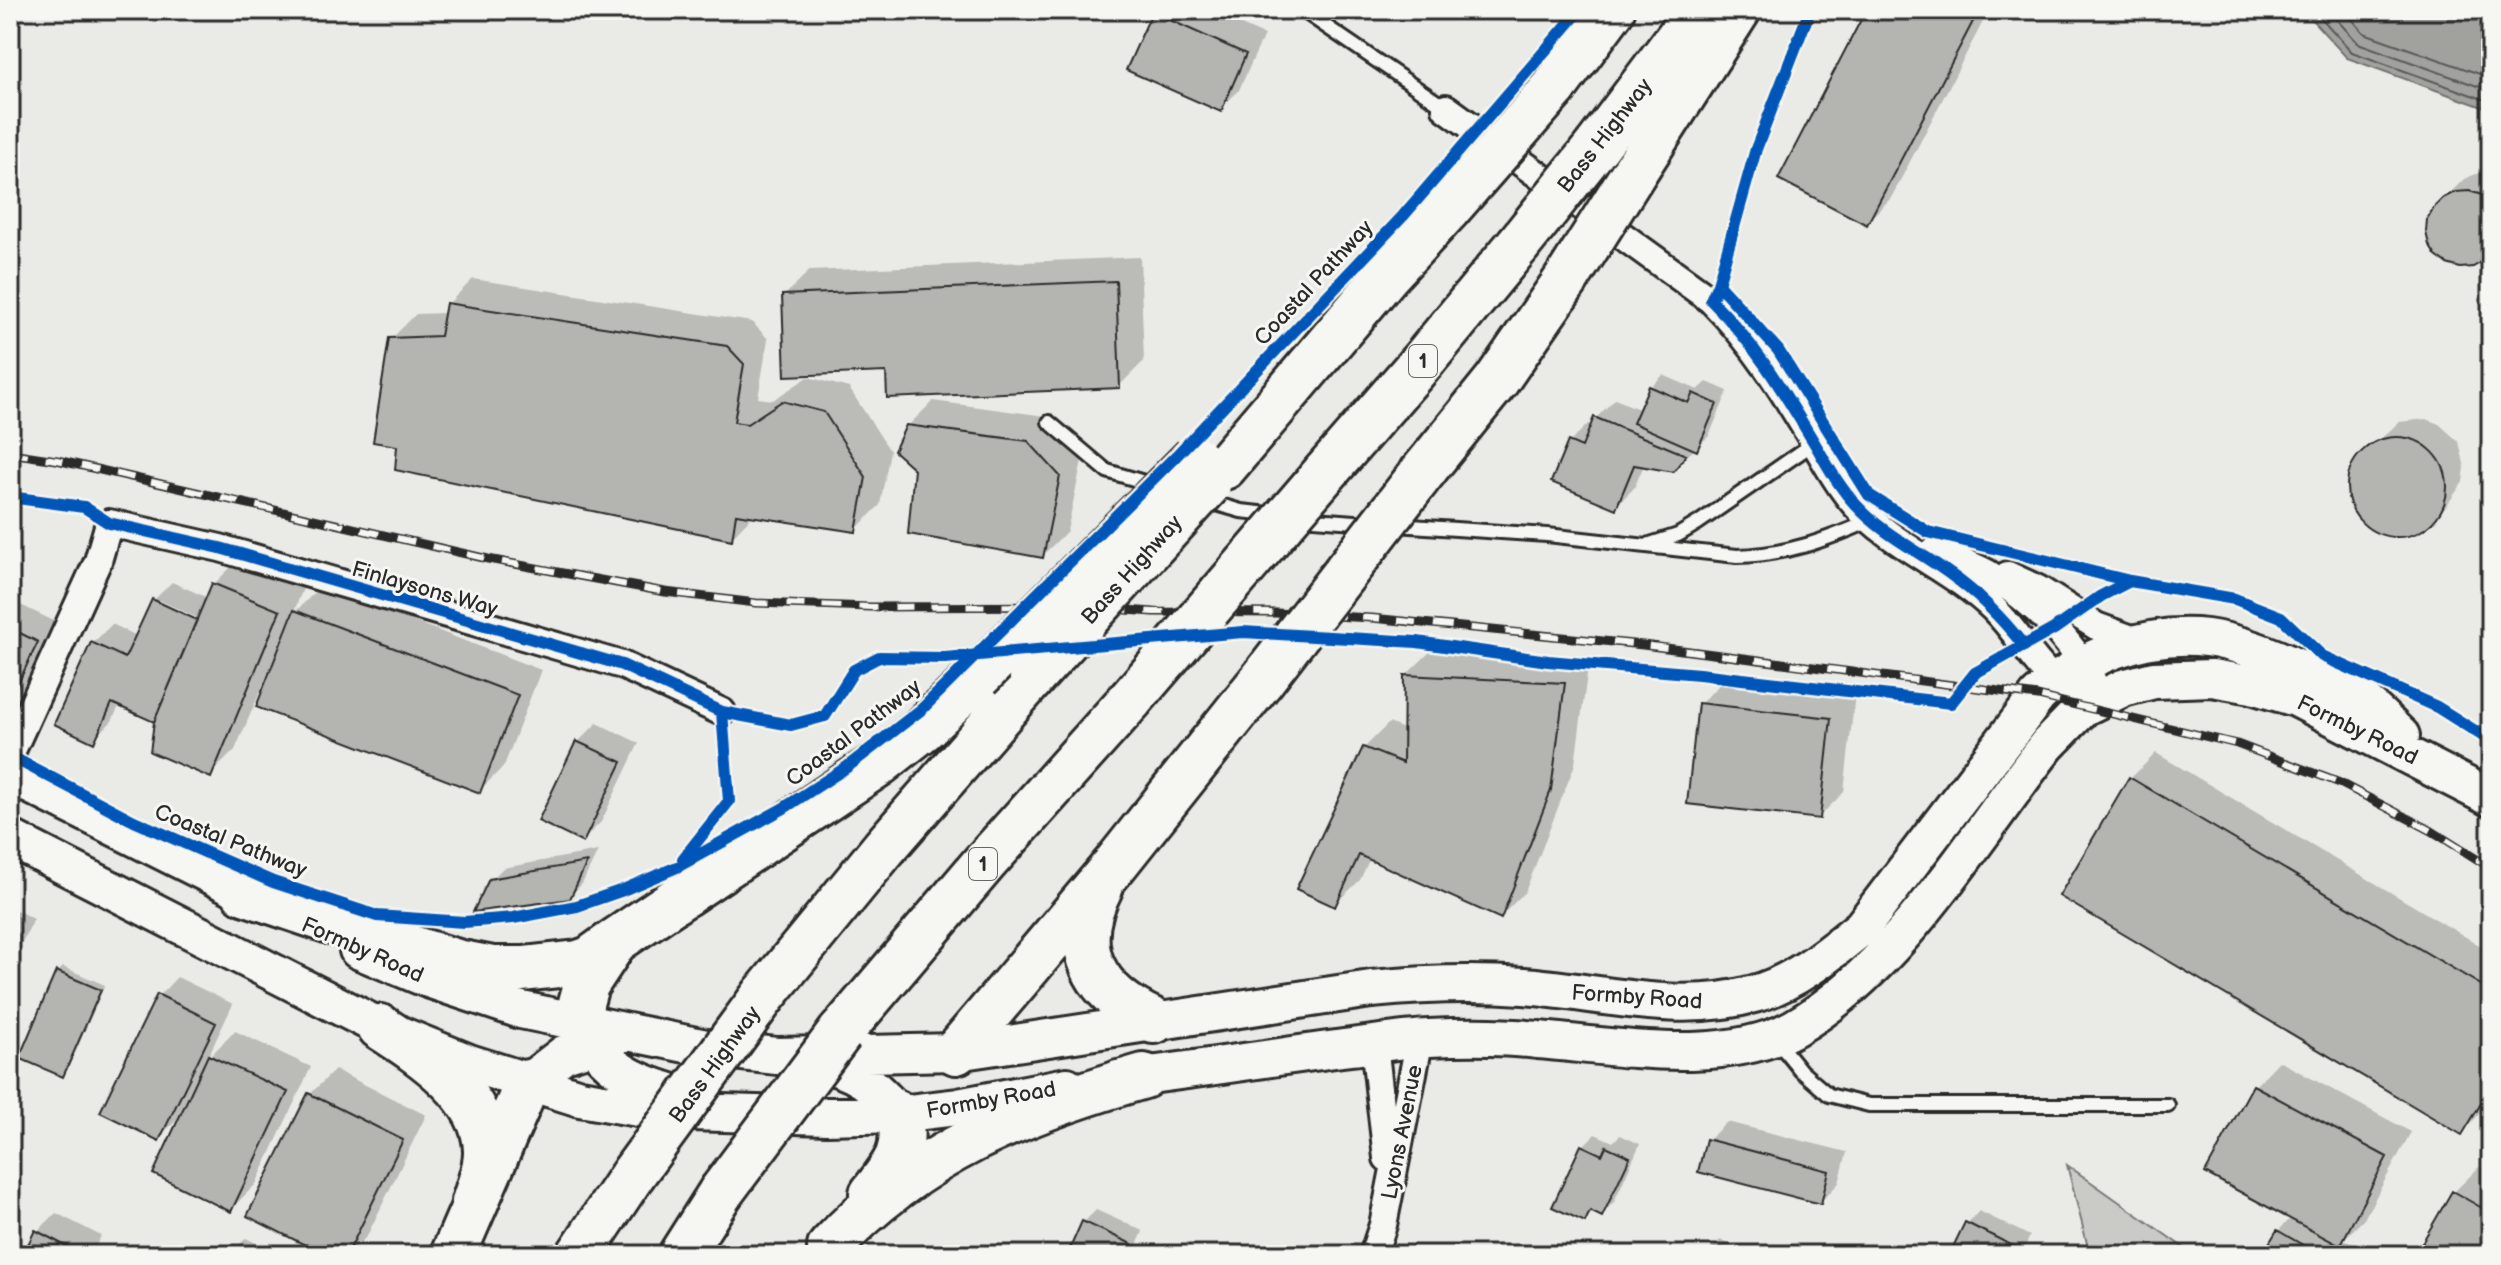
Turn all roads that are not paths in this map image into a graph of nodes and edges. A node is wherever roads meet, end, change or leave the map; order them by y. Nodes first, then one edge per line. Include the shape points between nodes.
1 (1302, 10) edge
2 (1612, 10) edge
3 (1699, 10) edge
4 (1738, 10) edge
5 (1446, 108) joint
6 (1049, 422) dead end
7 (1814, 443) junction
8 (1210, 462) junction
9 (1878, 527) junction
10 (1639, 547) junction
11 (1962, 561) junction
12 (2140, 642) junction
13 (2068, 673) junction
14 (2097, 699) junction
15 (722, 712) dead end
16 (10, 755) edge
17 (2438, 768) junction
18 (10, 775) edge
19 (2491, 798) edge
20 (10, 838) edge
21 (1113, 867) junction
22 (244, 892) junction
23 (615, 941) junction
24 (1431, 984) junction
25 (1371, 989) junction
26 (1755, 994) junction
27 (1154, 1021) junction
28 (380, 1027) junction
29 (586, 1033) junction
30 (1420, 1038) junction
31 (1774, 1038) junction
32 (1374, 1044) junction
33 (956, 1052) junction
34 (777, 1056) junction
35 (1144, 1076) junction
36 (528, 1082) junction
37 (2168, 1105) dead end
38 (740, 1114) junction
39 (899, 1114) junction
40 (474, 1202) junction
41 (1383, 1225) junction
42 (827, 1251) edge
43 (453, 1255) edge
44 (579, 1255) edge
45 (681, 1255) edge
46 (1373, 1255) edge

1 - 5 lane
2 - 8 highway, Bass Highway, bridge via 1554,88 1448,209
3 - 45 highway, Bass Highway / 1, bridge via 1426,357 840,1033 721,1192
4 - 21 highway, bridge via 1497,380
5 - 7 street via 1711,300 1767,365
6 - 10 lane via 1107,471 1241,511
7 - 9 street via 1842,490
7 - 10 lane via 1698,523
8 - 23 highway, bridge via 923,729
8 - 44 highway, Bass Highway, bridge via 764,995
9 - 10 lane via 1763,556
9 - 11 street
9 - 13 street via 1951,574
11 - 12 street via 2017,578 2085,621
11 - 13 street via 1985,572 2042,617
12 - 13 main road, Formby Road via 2102,654
12 - 17 main road, Formby Road via 2196,637 2231,643 2311,673 2360,699
13 - 14 street via 2074,695
13 - 26 main road, Formby Road via 2038,696 2005,736 1862,927 1809,968
14 - 17 main road, Formby Road via 2180,677 2252,685 2296,698
14 - 31 main road, Formby Road via 2047,745 1879,962 1816,1014
15 - 16 street, Finlaysons Way via 622,665 220,548 109,523 98,561
17 - 19 main road
18 - 22 main road, Formby Road
20 - 28 main road, Formby Road
21 - 27 highway via 1092,904 1086,936 1089,957 1113,996
21 - 33 highway
22 - 23 highway via 395,943 493,969 578,963
22 - 29 main road, Formby Road via 428,979
23 - 29 highway via 586,985 581,1003
24 - 25 main road, Formby Road
24 - 26 main road, Formby Road via 1523,986 1680,1003
24 - 30 main road
25 - 27 main road, Formby Road
25 - 32 main road
26 - 31 main road
27 - 33 main road, Formby Road
28 - 36 main road, Formby Road
28 - 40 highway via 449,1077 477,1117 486,1151
29 - 34 main road, Formby Road via 637,1035
29 - 36 main road
29 - 38 main road via 611,1066 634,1079
30 - 31 main road, Formby Road via 1482,1035 1665,1051
30 - 32 main road, Formby Road
30 - 41 street, Lyons Avenue
31 - 37 lane via 1814,1085 1845,1101 1894,1107
32 - 35 main road, Formby Road
32 - 41 street, Lyons Avenue via 1388,1165
33 - 34 main road, Formby Road
33 - 39 main road
34 - 39 main road via 856,1074
35 - 39 main road, Formby Road
35 - 42 highway via 1037,1110 967,1141 885,1195
36 - 38 main road, Formby Road via 644,1109
36 - 40 highway
38 - 39 main road, Formby Road
39 - 42 highway via 902,1145 895,1164
40 - 43 highway
41 - 46 street, Lyons Avenue

